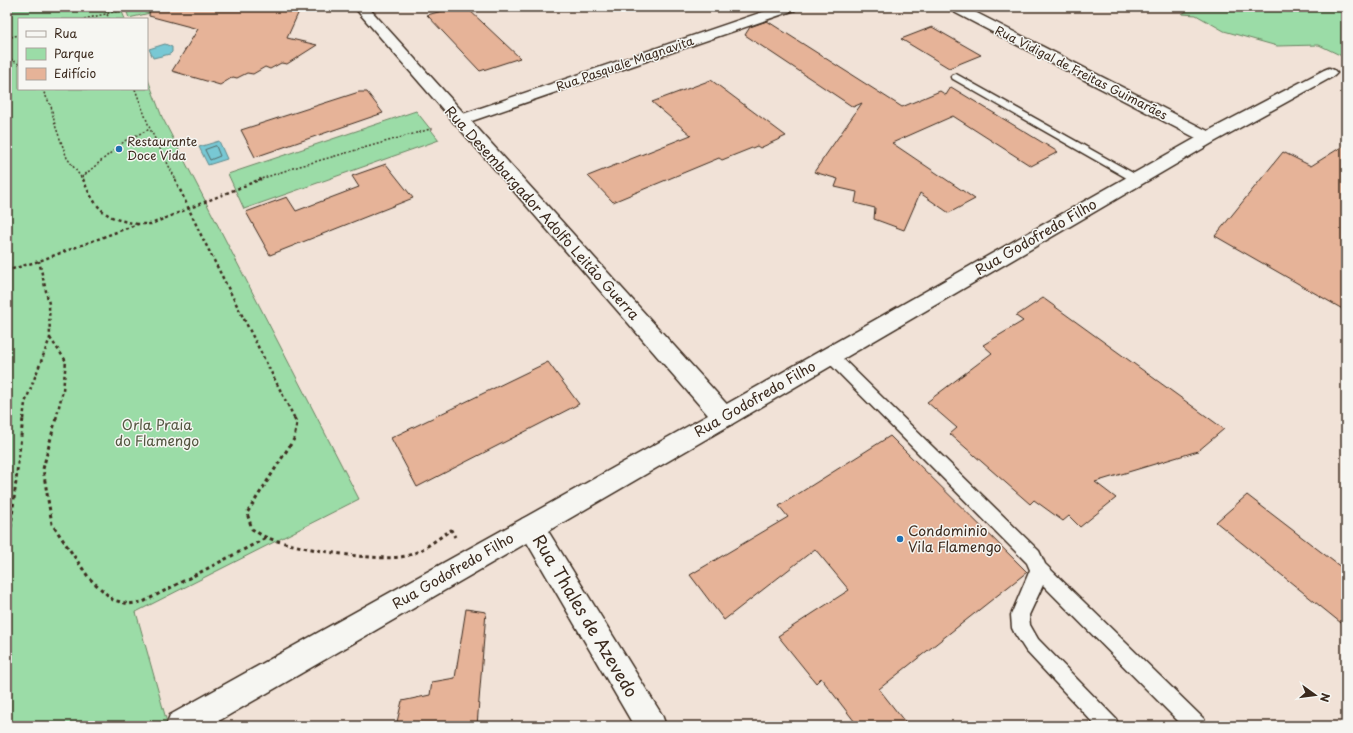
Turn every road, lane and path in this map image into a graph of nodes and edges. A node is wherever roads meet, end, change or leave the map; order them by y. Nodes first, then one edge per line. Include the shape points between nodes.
1 (104, 7) edge
2 (135, 7) edge
3 (361, 7) edge
4 (790, 7) edge
5 (955, 7) edge
6 (107, 14) junction
7 (89, 18) edge
8 (109, 18) edge
9 (18, 35) edge
10 (7, 38) edge
11 (7, 57) edge
12 (18, 63) edge
13 (1330, 73) dead end
14 (956, 77) dead end
15 (43, 90) edge
16 (135, 90) edge
17 (460, 120) junction
18 (150, 129) junction
19 (1208, 138) junction
20 (82, 177) junction
21 (1136, 180) junction
22 (189, 208) junction
23 (138, 224) junction
24 (39, 261) junction
25 (7, 268) edge
26 (50, 338) junction
27 (831, 356) junction
28 (724, 418) junction
29 (531, 527) junction
30 (267, 538) junction
31 (7, 562) edge
32 (470, 562) junction
33 (1039, 570) junction
34 (181, 726) edge
35 (651, 726) edge
36 (1109, 726) edge
37 (1197, 726) edge

1 - 6 path
2 - 6 path
3 - 17 street, Rua Desembargador Adolfo Leitão Guerra
4 - 17 street, Rua Pasquale Magnavita
5 - 19 street, Rua Vidigal de Freitas Guimarães
6 - 7 path
6 - 8 path
9 - 10 path
11 - 12 path
13 - 19 street, Rua Godofredo Filho
14 - 21 lane
15 - 20 path via 51,106 55,126 67,158
16 - 18 path
17 - 22 path via 293,168
17 - 28 street, Rua Desembargador Adolfo Leitão Guerra
18 - 20 path via 126,140
18 - 22 path
19 - 21 street, Rua Godofredo Filho
20 - 23 path via 98,206 112,217
21 - 27 street, Rua Godofredo Filho
22 - 23 path via 151,224
22 - 30 path via 297,423 294,439 247,512 252,529
23 - 24 path
24 - 25 path via 10,270
24 - 26 path via 49,304
26 - 30 path via 66,361 63,390 43,468 52,524 89,578 113,600 129,604 143,602
26 - 31 path via 25,403
27 - 28 street, Rua Godofredo Filho
27 - 33 lane via 1033,557
28 - 29 street, Rua Godofredo Filho
29 - 32 street, Rua Godofredo Filho
29 - 35 street, Rua Thales de Azevedo
30 - 32 path via 349,554 390,558 406,556 451,530
32 - 34 street, Rua Godofredo Filho
33 - 36 lane via 1020,615 1022,628 1032,645
33 - 37 lane

